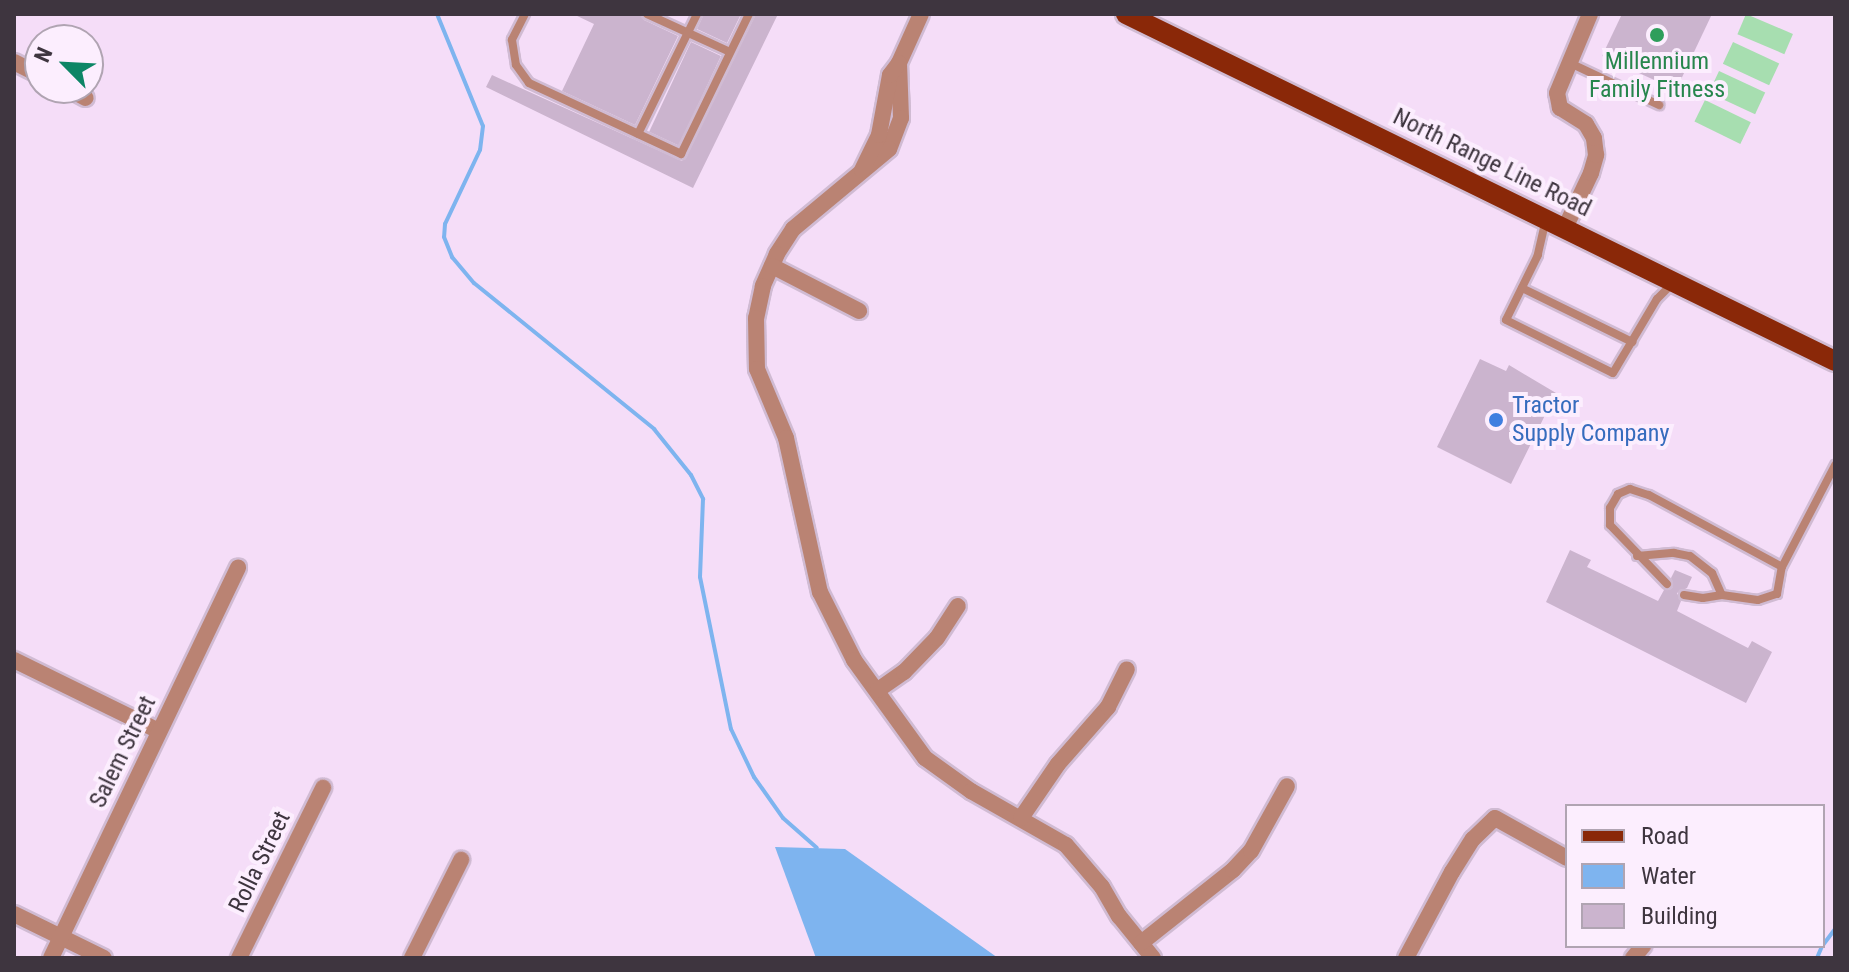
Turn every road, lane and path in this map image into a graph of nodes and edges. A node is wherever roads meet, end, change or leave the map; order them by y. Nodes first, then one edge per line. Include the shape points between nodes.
1 (525, 14) edge
2 (647, 14) edge
3 (697, 14) edge
4 (749, 14) edge
5 (921, 14) edge
6 (1126, 14) edge
7 (1590, 14) edge
8 (689, 33) junction
9 (730, 52) junction
10 (1568, 62) junction
11 (1659, 105) dead end
12 (638, 134) junction
13 (1555, 223) junction
14 (772, 266) junction
15 (1675, 282) junction
16 (1522, 288) junction
17 (859, 311) dead end
18 (1632, 342) junction
19 (1835, 361) edge
20 (1835, 465) edge
21 (1636, 556) junction
22 (238, 567) dead end
23 (1782, 567) junction
24 (1667, 584) dead end
25 (1684, 595) dead end
26 (1722, 595) junction
27 (958, 606) dead end
28 (14, 660) edge
29 (1127, 669) dead end
30 (878, 690) junction
31 (159, 731) junction
32 (1287, 786) dead end
33 (323, 788) dead end
34 (1021, 818) junction
35 (1565, 857) edge
36 (461, 860) dead end
37 (14, 914) edge
38 (61, 937) junction
39 (1141, 943) junction
40 (51, 958) edge
41 (104, 958) edge
42 (239, 958) edge
43 (412, 958) edge
44 (1153, 958) edge
45 (1406, 958) edge

1 - 12 lane via 512,40 516,65 529,83
2 - 8 lane
3 - 8 lane
4 - 9 lane
5 - 14 street via 899,63 901,118 889,149 793,229
6 - 13 main road, North Range Line Road
7 - 10 street
8 - 9 lane
8 - 12 lane
9 - 12 lane via 681,154
10 - 11 lane
10 - 13 street via 1557,93 1560,108 1586,124 1596,155
13 - 15 main road, North Range Line Road
13 - 16 lane
14 - 17 street
14 - 30 street via 756,318 757,369 786,438 820,592 854,660
15 - 18 lane via 1657,299
15 - 19 main road, North Range Line Road
16 - 18 lane
16 - 18 lane via 1506,320 1613,373
20 - 23 lane
21 - 23 lane via 1610,525 1610,508 1618,494 1630,489
21 - 24 lane
21 - 26 lane via 1690,556 1712,573
22 - 31 street, Salem Street
23 - 26 lane via 1777,594 1758,600
25 - 26 lane
27 - 30 street via 937,638
28 - 31 street
29 - 34 street via 1108,707 1058,764
30 - 34 street via 925,758
31 - 38 street, Salem Street
32 - 39 street via 1251,851
33 - 42 street, Rolla Street
34 - 39 street via 1066,845
35 - 45 street via 1495,818 1473,839 1452,872
36 - 43 street
37 - 38 street
38 - 40 street, Salem Street
38 - 41 street
39 - 44 street

